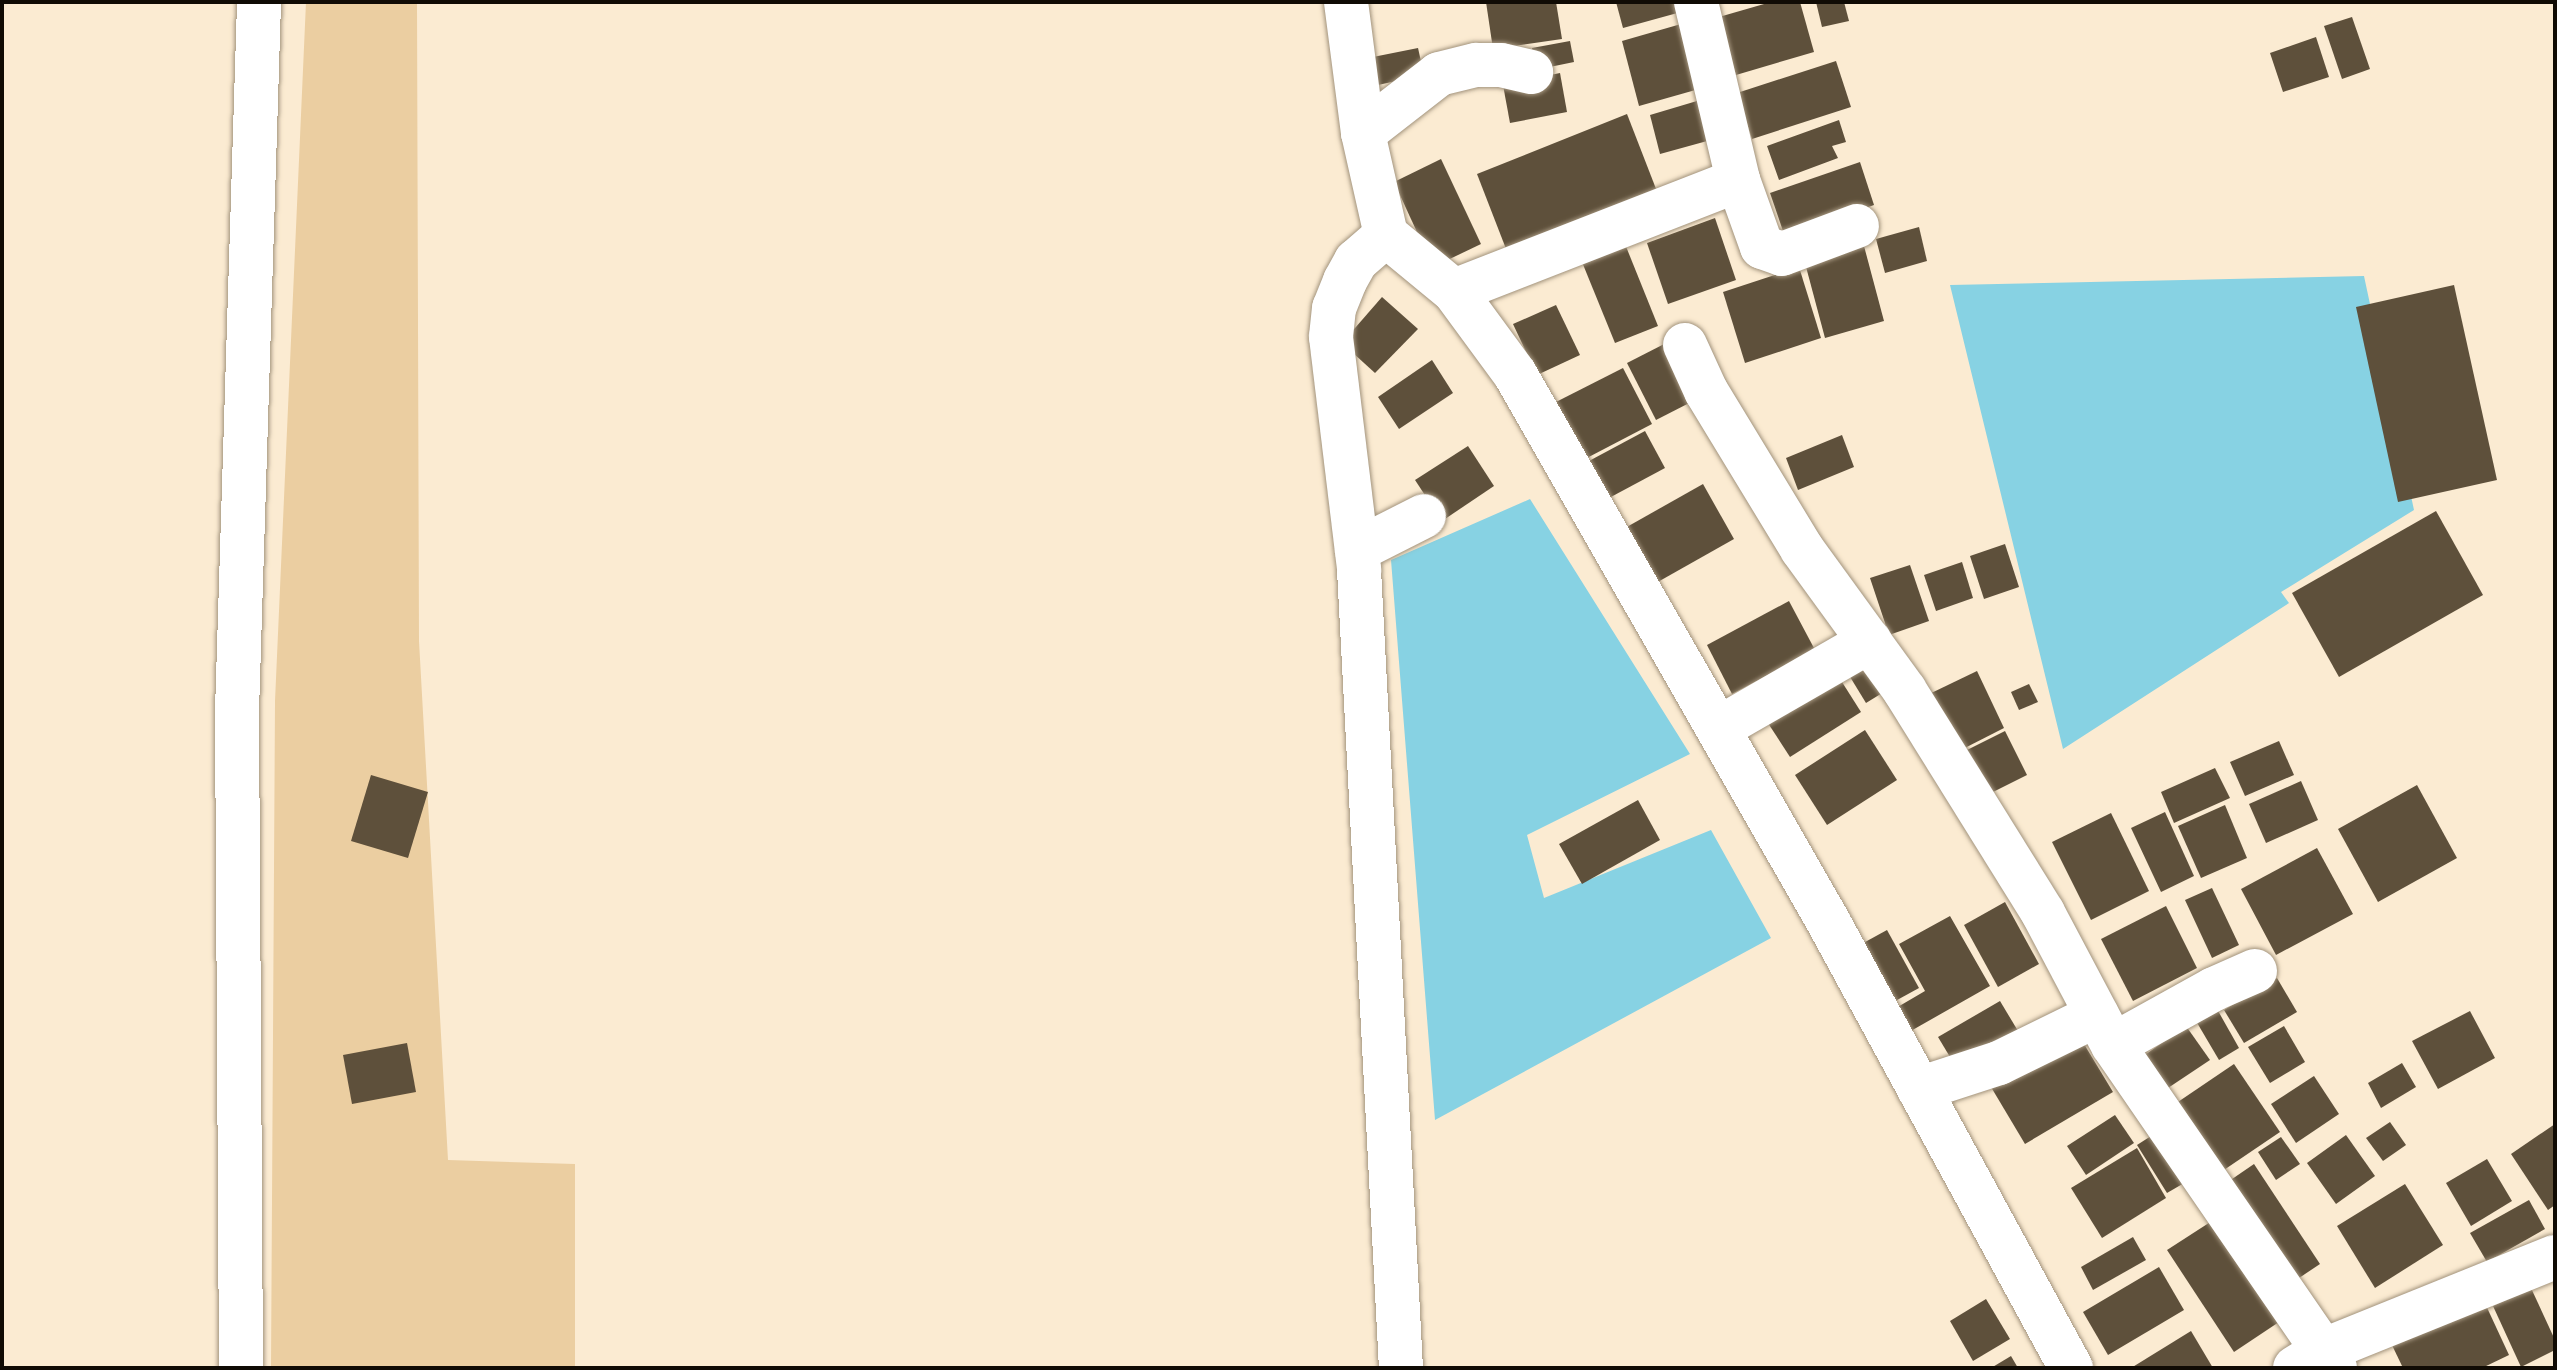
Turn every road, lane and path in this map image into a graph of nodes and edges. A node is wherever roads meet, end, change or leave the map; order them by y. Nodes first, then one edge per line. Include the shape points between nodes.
1 (259, 2) edge
2 (1346, 2) edge
3 (1696, 2) edge
4 (1531, 72) dead end
5 (1363, 133) junction
6 (1738, 180) junction
7 (1857, 226) dead end
8 (1386, 235) junction
9 (1454, 291) junction
10 (1685, 345) dead end
11 (1424, 516) dead end
12 (1357, 550) junction
13 (1870, 641) junction
14 (1719, 728) junction
15 (2255, 971) dead end
16 (2105, 1030) junction
17 (1919, 1089) junction
18 (2555, 1257) edge
19 (2317, 1362) edge
20 (241, 1368) edge
21 (1401, 1368) edge
22 (2071, 1368) edge

1 - 20 street via 237,711
2 - 5 street
3 - 6 street
4 - 5 street via 1476,65 1439,74
5 - 8 street
6 - 7 street via 1757,240 1769,252 1782,254
6 - 9 street
8 - 9 street
8 - 12 street via 1356,261 1345,281 1334,308 1331,337
9 - 14 street via 1515,374
10 - 13 street via 1706,391 1802,549
11 - 12 street
12 - 21 street
13 - 14 street
13 - 16 street via 2043,913
14 - 17 street
15 - 16 street
16 - 17 street
16 - 19 street
17 - 22 street
18 - 19 street

